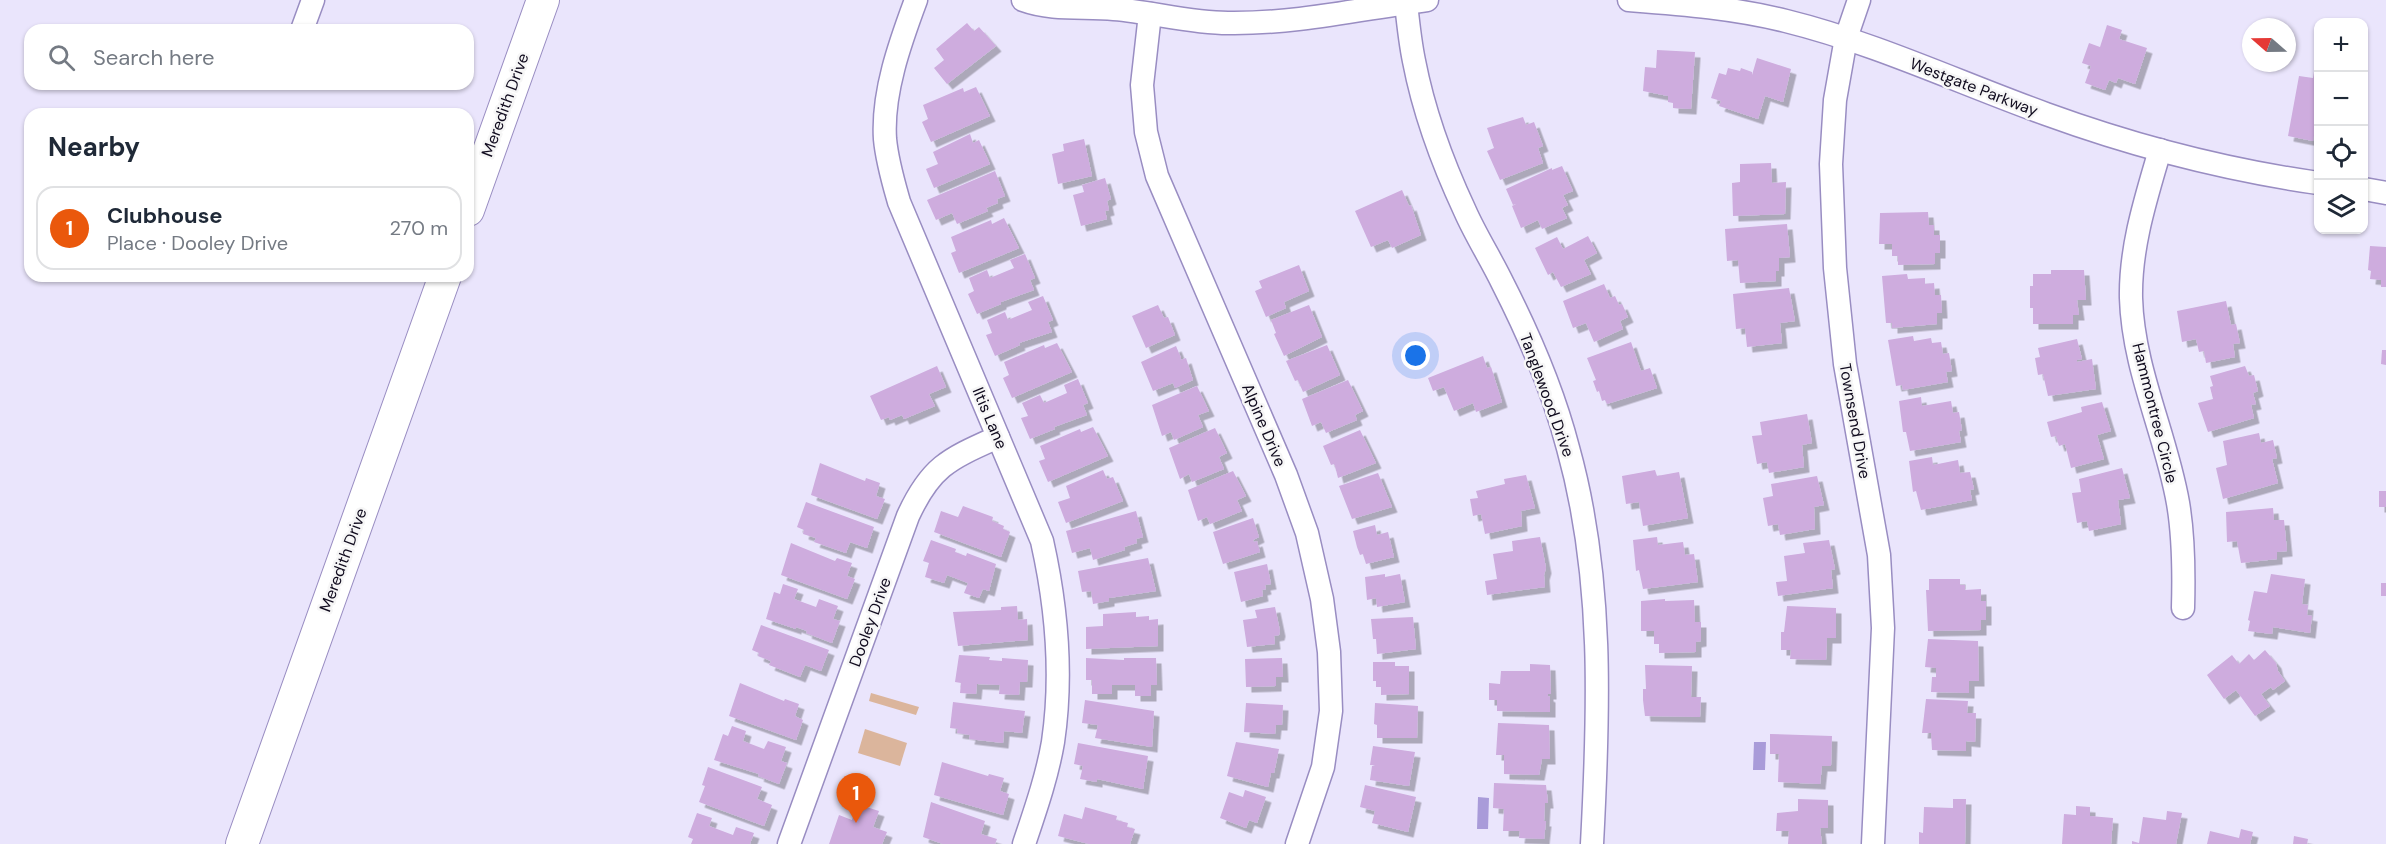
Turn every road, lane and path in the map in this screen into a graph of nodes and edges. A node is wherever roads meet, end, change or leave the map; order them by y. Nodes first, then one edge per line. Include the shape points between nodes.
1 (313, 0) edge
2 (543, 0) edge
3 (916, 0) edge
4 (1023, 0) edge
5 (1091, 0) edge
6 (1629, 0) edge
7 (1859, 0) edge
8 (1417, 2) edge
9 (1115, 9) junction
10 (1150, 14) junction
11 (304, 24) edge
12 (1846, 38) junction
13 (2160, 150) junction
14 (2314, 182) edge
15 (2368, 190) edge
16 (474, 193) edge
17 (2386, 193) edge
18 (443, 282) edge
19 (998, 437) junction
20 (2183, 608) dead end
21 (242, 844) edge
22 (789, 844) edge
23 (1024, 844) edge
24 (1297, 844) edge
25 (1593, 844) edge
26 (1873, 844) edge

1 - 11 street
2 - 16 street, Meredith Drive
3 - 19 street, Iltis Lane via 887,104 885,138 890,170 899,202
4 - 9 street via 1053,7
5 - 9 street
6 - 12 street, Westgate Parkway via 1725,9
7 - 12 street, Townsend Drive
8 - 10 street via 1289,22 1225,24
8 - 25 street, Tanglewood Drive via 1414,62 1433,134 1465,213 1538,360 1570,457 1582,510 1593,583 1597,676
9 - 10 street
10 - 24 street, Alpine Drive via 1142,85 1146,132 1157,176 1286,476 1307,533 1322,598 1331,711 1323,767
12 - 13 street, Westgate Parkway via 2049,115
12 - 26 street, Townsend Drive via 1835,100 1831,164 1845,364 1880,555 1882,628
13 - 14 street, Westgate Parkway
13 - 20 street, Hammontree Circle via 2135,248 2131,299 2146,386 2178,502 2184,558
15 - 17 street
18 - 21 street, Meredith Drive
19 - 22 street, Dooley Drive via 947,462 919,493
19 - 23 street, Iltis Lane via 1042,541 1058,632 1053,743

